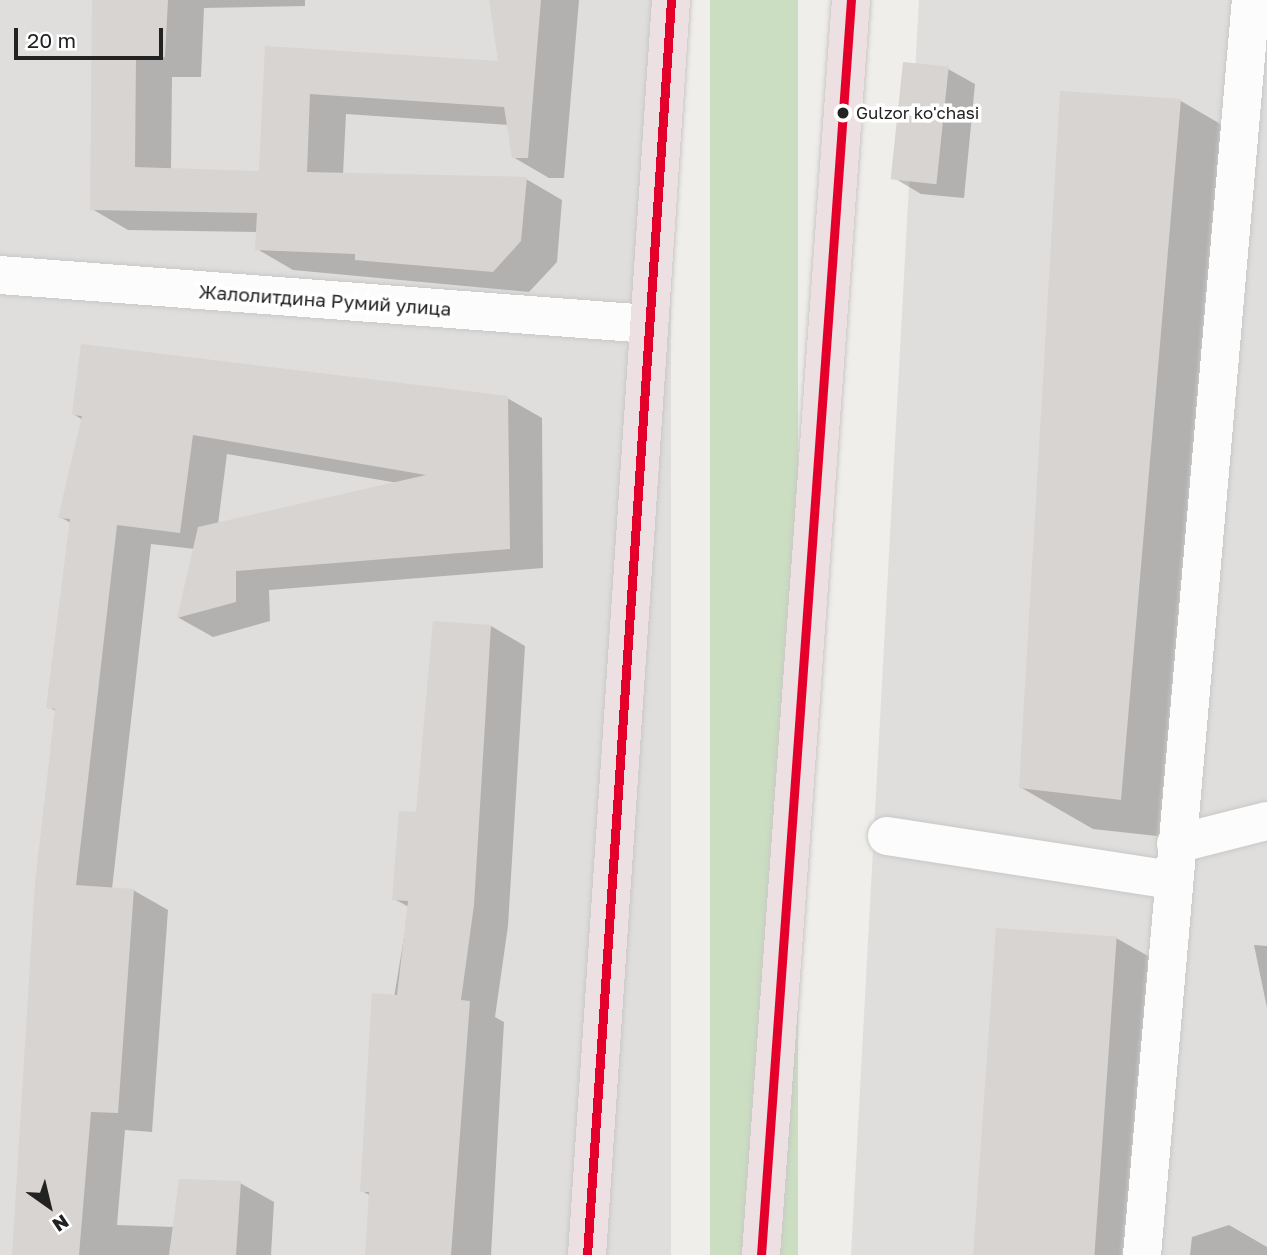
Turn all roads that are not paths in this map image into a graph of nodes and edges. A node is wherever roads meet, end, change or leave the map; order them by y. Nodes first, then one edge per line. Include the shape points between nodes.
1 (671, 0) edge
2 (851, 0) edge
3 (1251, 0) edge
4 (0, 275) edge
5 (649, 324) junction
6 (1267, 821) edge
7 (887, 836) dead end
8 (1174, 862) junction
9 (587, 1255) edge
10 (761, 1255) edge
11 (1142, 1255) edge

1 - 5 highway
2 - 10 highway
3 - 8 street
4 - 5 street, Жалолитдина Румий улица
5 - 9 highway
6 - 8 street
7 - 8 street
8 - 11 street

